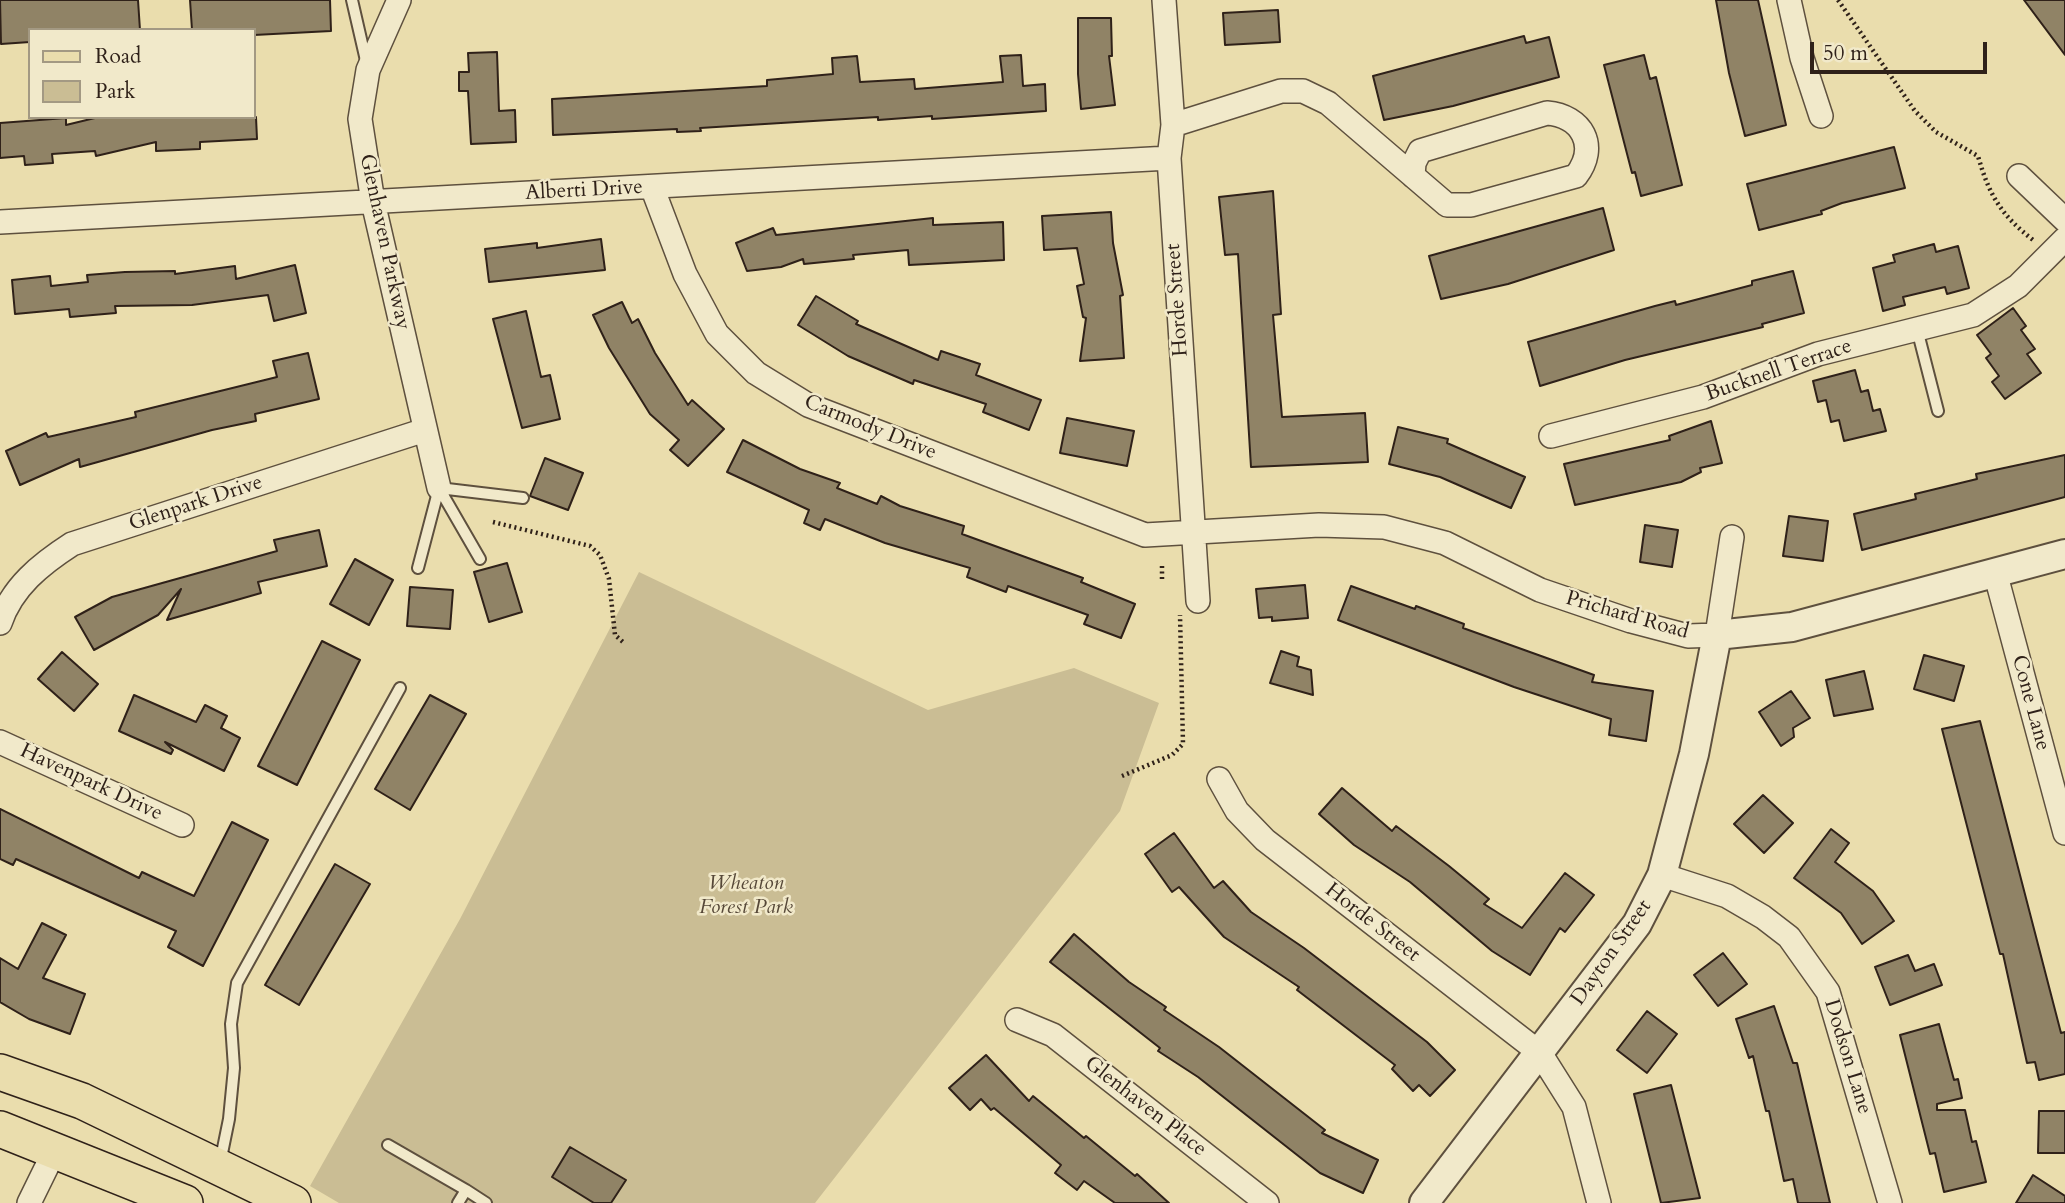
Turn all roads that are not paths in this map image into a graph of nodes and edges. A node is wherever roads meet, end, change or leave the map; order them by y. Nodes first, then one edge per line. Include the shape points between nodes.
1 (352, 0) edge
2 (399, 0) edge
3 (1164, 0) edge
4 (1790, 0) edge
5 (368, 70) junction
6 (1821, 116) dead end
7 (1173, 125) junction
8 (1168, 158) junction
9 (1413, 176) junction
10 (2019, 176) dead end
11 (652, 187) junction
12 (373, 202) junction
13 (2065, 220) edge
14 (0, 222) edge
15 (2057, 247) edge
16 (1917, 329) junction
17 (1938, 411) dead end
18 (425, 430) junction
19 (1551, 436) dead end
20 (439, 488) junction
21 (523, 498) dead end
22 (1193, 535) junction
23 (1732, 537) dead end
24 (2065, 554) edge
25 (480, 559) dead end
26 (418, 568) dead end
27 (1995, 572) junction
28 (1189, 607) road end
29 (0, 623) edge
30 (1717, 635) junction
31 (400, 688) dead end
32 (0, 742) edge
33 (1219, 779) dead end
34 (181, 825) dead end
35 (2065, 833) edge
36 (1662, 875) junction
37 (1017, 1020) dead end
38 (1540, 1053) junction
39 (0, 1072) edge
40 (0, 1129) edge
41 (387, 1145) dead end
42 (55, 1150) junction
43 (219, 1166) junction
44 (466, 1190) junction
45 (29, 1203) edge
46 (185, 1203) edge
47 (293, 1203) edge
48 (458, 1203) edge
49 (486, 1203) edge
50 (1267, 1203) edge
51 (1424, 1203) edge
52 (1599, 1203) edge
53 (1890, 1203) edge

1 - 5 lane
2 - 5 street, Glenhaven Parkway
3 - 7 street, Horde Street
4 - 6 street
5 - 12 street, Glenhaven Parkway via 360,119
7 - 8 street, Horde Street
7 - 9 street via 1281,91 1303,91 1328,103
8 - 11 street, Alberti Drive
8 - 22 street, Horde Street
9 - 9 street via 1420,151 1546,113 1566,114 1586,143 1585,163 1576,176 1471,205 1447,205
10 - 13 street
11 - 12 street, Alberti Drive
11 - 22 street, Carmody Drive via 685,274 717,334 756,373 808,405 1145,535
12 - 14 street, Alberti Drive
12 - 18 street, Glenhaven Parkway
15 - 16 street, Bucknell Terrace via 2018,286 1973,315
16 - 17 lane
16 - 19 street, Bucknell Terrace via 1818,354 1703,397
18 - 20 street, Glenhaven Parkway
18 - 29 street, Glenpark Drive via 72,544 44,561 17,589
20 - 21 lane
20 - 25 lane
20 - 26 lane
22 - 28 street, Horde Street
22 - 30 street, Prichard Road via 1319,525 1384,527 1445,543 1540,590 1631,621 1688,636
23 - 30 street, Dayton Street
24 - 27 street, Prichard Road
27 - 30 street, Prichard Road via 1792,627
27 - 35 street, Cone Lane
30 - 36 street, Dayton Street via 1694,754
31 - 43 lane via 237,984 231,1024 234,1068 229,1119
32 - 34 street, Havenpark Drive
33 - 38 street, Horde Street via 1237,811 1265,840
36 - 38 street, Dayton Street via 1637,924
36 - 53 street, Dodson Lane via 1727,896 1763,917 1789,937 1828,992
37 - 50 street, Glenhaven Place via 1053,1035
38 - 51 street, Dayton Street
38 - 52 street via 1574,1107
39 - 43 main road via 82,1101
40 - 42 main road
41 - 44 lane
42 - 45 street
42 - 46 main road
43 - 47 main road
44 - 48 lane
44 - 49 lane

